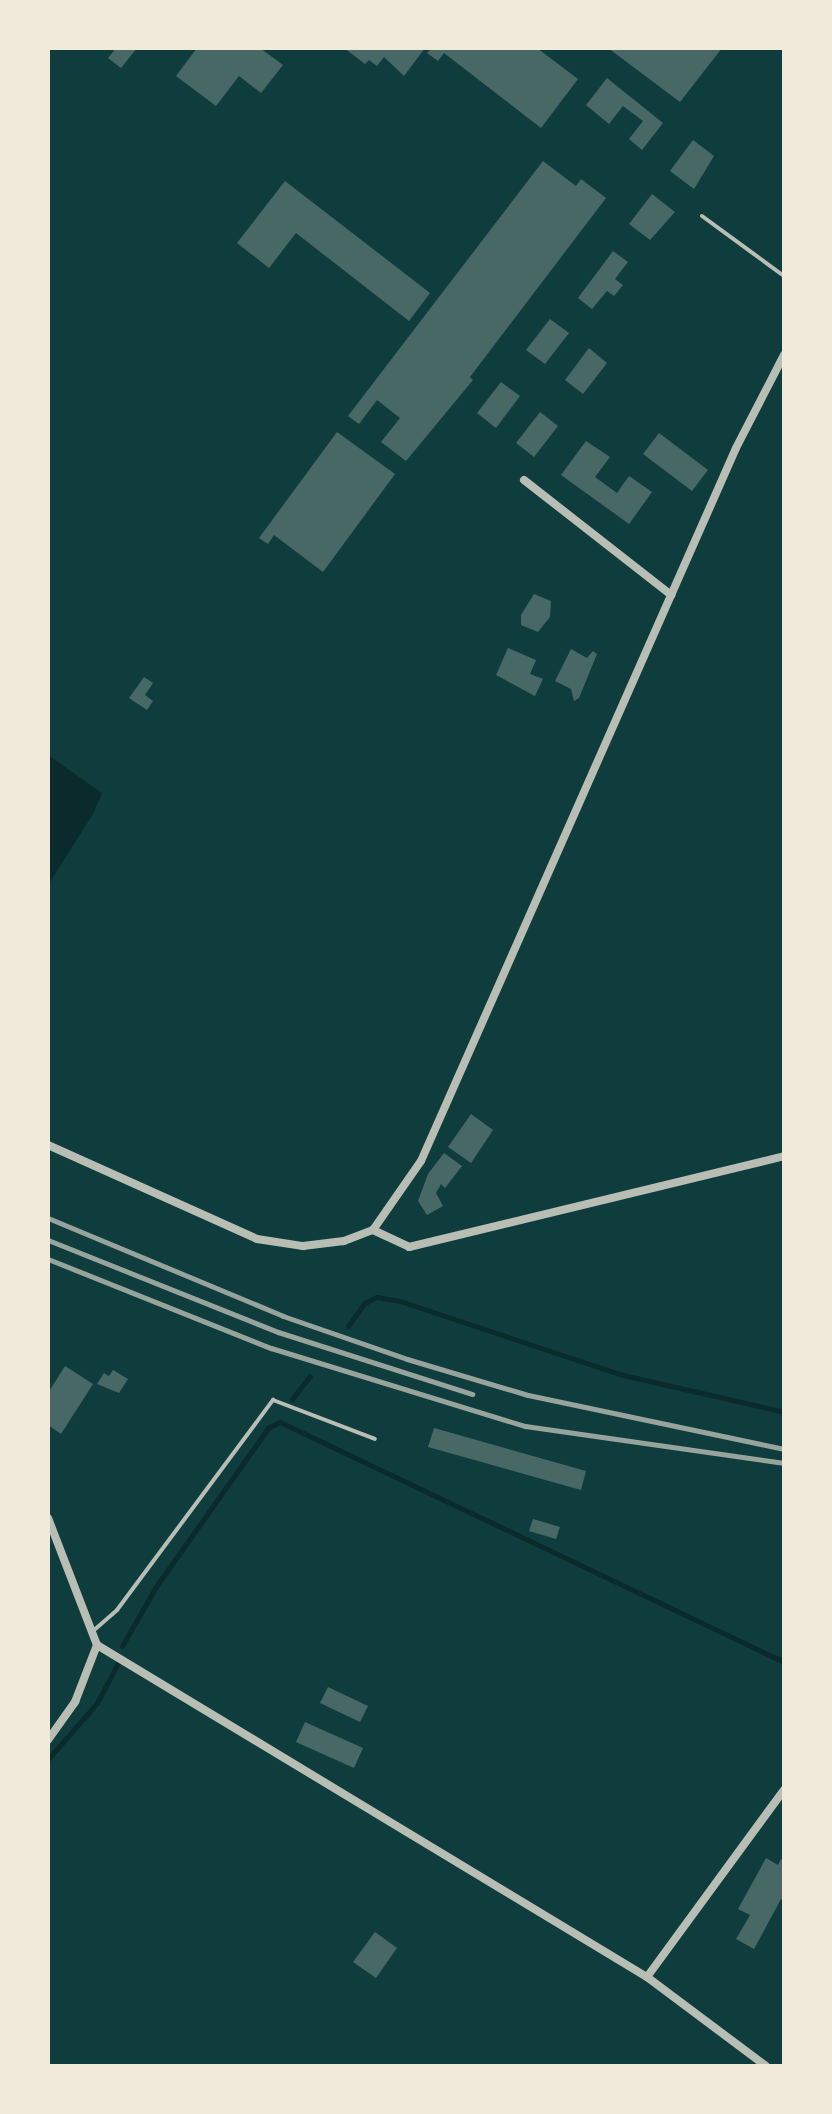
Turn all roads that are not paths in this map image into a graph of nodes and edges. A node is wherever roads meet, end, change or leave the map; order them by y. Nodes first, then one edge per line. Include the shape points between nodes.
1 (702, 216) dead end
2 (784, 276) edge
3 (784, 355) edge
4 (524, 480) dead end
5 (671, 595) junction
6 (48, 1146) edge
7 (784, 1156) edge
8 (373, 1230) junction
9 (375, 1440) dead end
10 (48, 1518) edge
11 (93, 1631) junction
12 (97, 1645) junction
13 (48, 1740) edge
14 (784, 1790) edge
15 (647, 1977) junction
16 (766, 2066) edge

1 - 2 lane
3 - 5 street
4 - 5 street
5 - 8 street via 422,1161
6 - 8 street via 257,1239 303,1246
7 - 8 street via 409,1247
9 - 11 lane via 273,1400 117,1610
10 - 11 street
11 - 12 street
12 - 13 street via 75,1702
12 - 15 street
14 - 15 street
15 - 16 street

